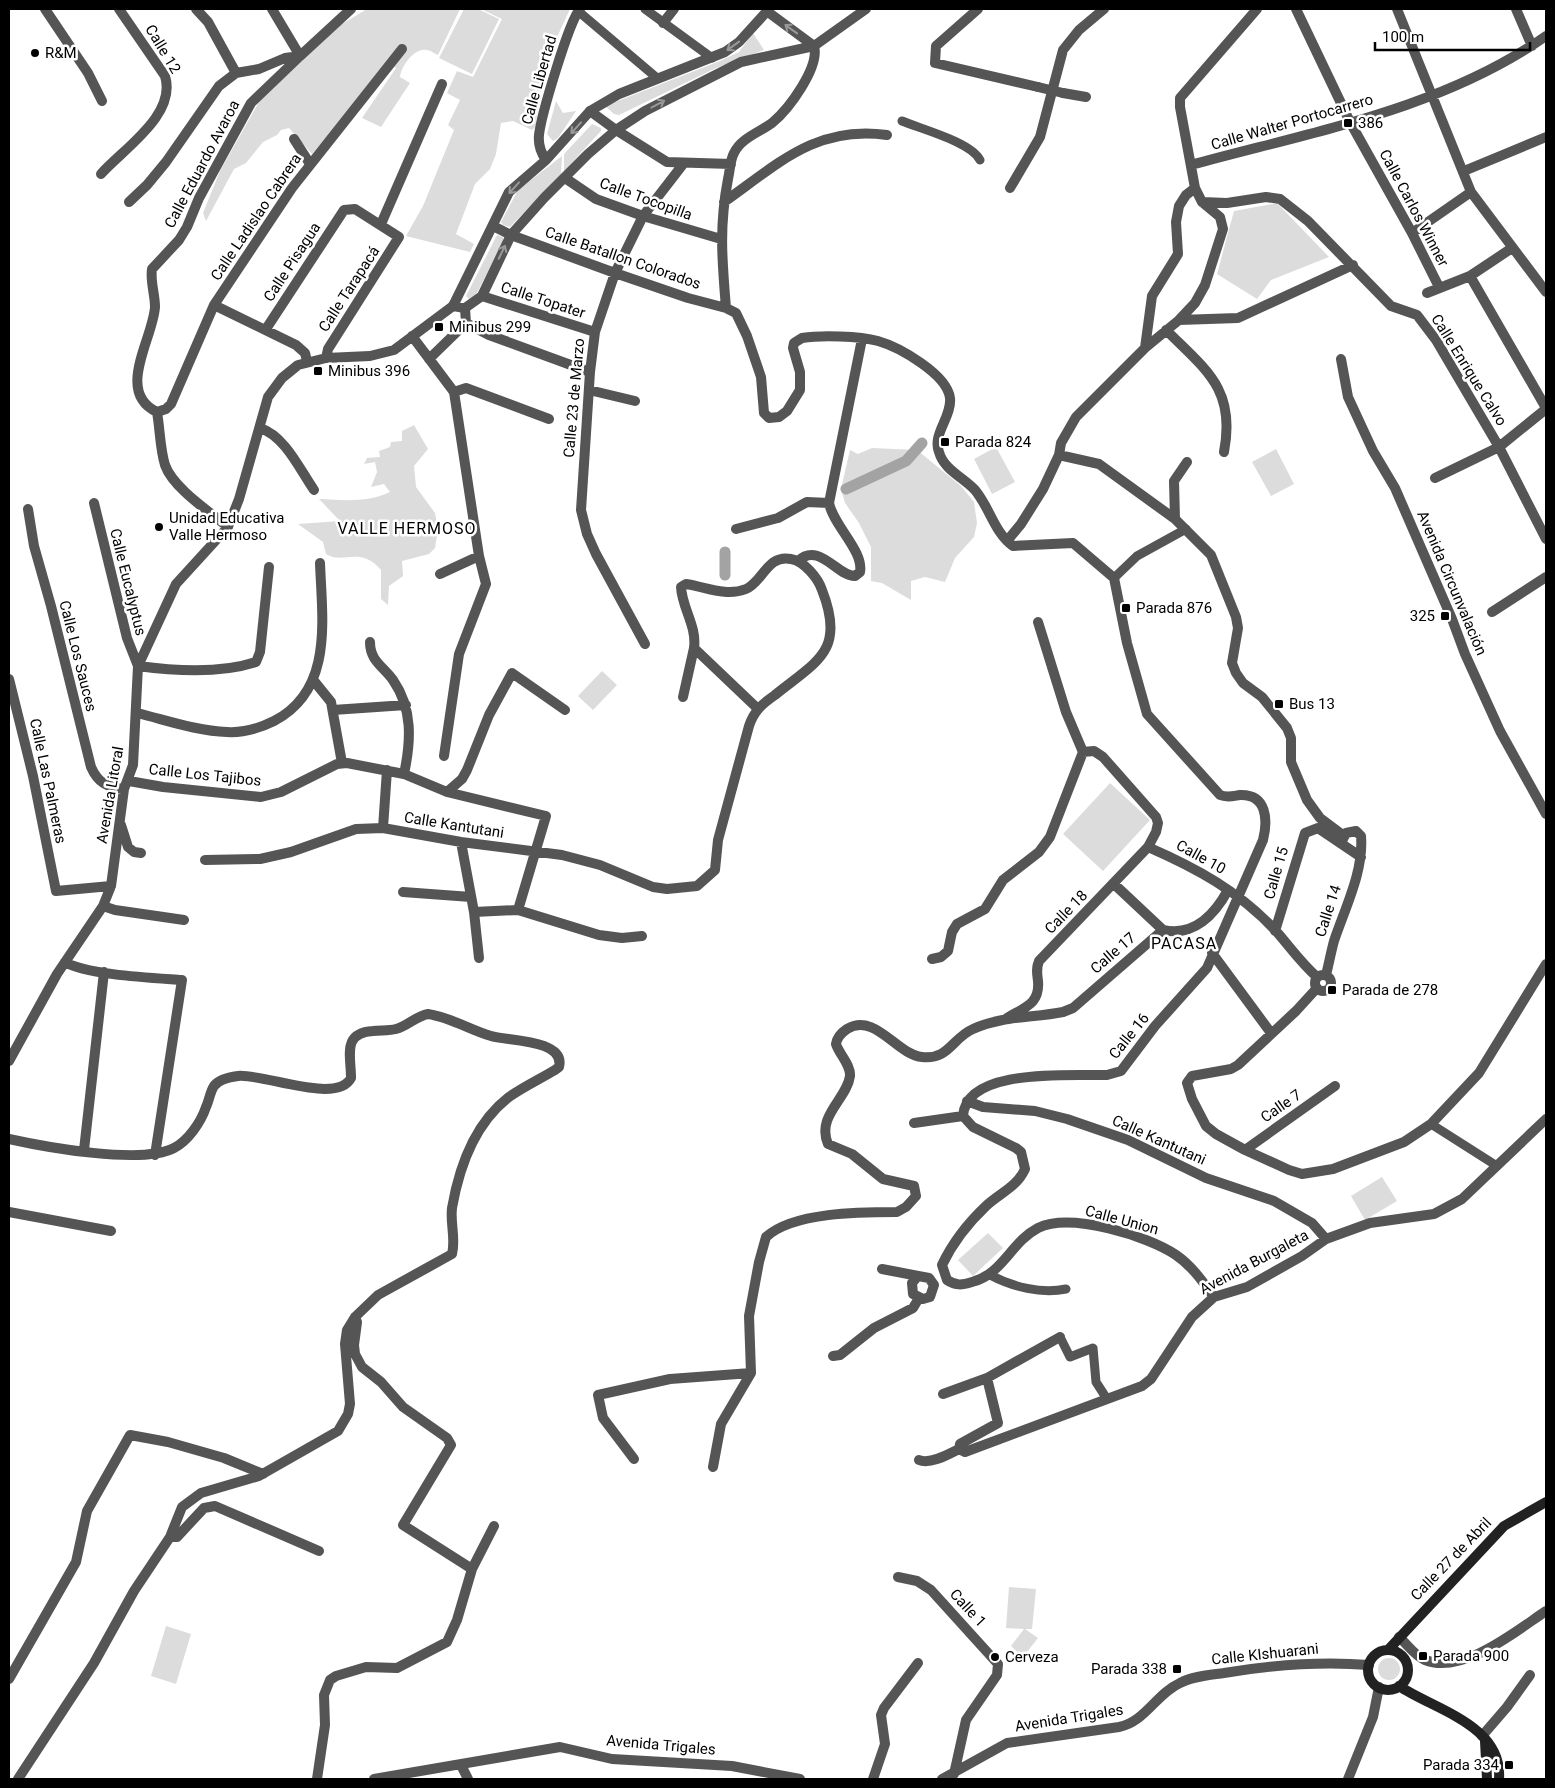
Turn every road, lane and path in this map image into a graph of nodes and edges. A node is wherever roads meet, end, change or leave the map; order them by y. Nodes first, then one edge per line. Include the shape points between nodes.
1 (45, 9) edge
2 (119, 9) edge
3 (196, 9) edge
4 (272, 9) edge
5 (351, 9) edge
6 (645, 9) edge
7 (674, 9) edge
8 (866, 9) edge
9 (978, 9) edge
10 (1104, 9) edge
11 (1256, 9) edge
12 (1296, 9) edge
13 (1397, 9) edge
14 (1516, 9) edge
15 (579, 10) edge
16 (769, 10) edge
17 (663, 23) junction
18 (1546, 36) edge
19 (814, 46) junction
20 (1532, 46) junction
21 (402, 49) dead end
22 (300, 56) junction
23 (712, 58) junction
24 (236, 73) junction
25 (657, 78) junction
26 (442, 84) dead end
27 (1434, 96) junction
28 (1086, 97) dead end
29 (102, 101) dead end
30 (590, 111) junction
31 (902, 121) dead end
32 (1350, 122) junction
33 (616, 130) junction
34 (887, 135) dead end
35 (1546, 137) edge
36 (294, 139) dead end
37 (546, 160) junction
38 (980, 160) dead end
39 (684, 163) junction
40 (310, 164) junction
41 (731, 164) junction
42 (1191, 165) junction
43 (1464, 171) junction
44 (101, 174) dead end
45 (565, 178) junction
46 (1010, 188) dead end
47 (1195, 188) junction
48 (1471, 192) junction
49 (129, 202) dead end
50 (724, 202) junction
51 (1202, 202) junction
52 (643, 216) junction
53 (381, 224) junction
54 (493, 226) junction
55 (1412, 232) junction
56 (511, 235) junction
57 (721, 239) junction
58 (1512, 248) junction
59 (1353, 265) junction
60 (615, 273) junction
61 (1470, 276) junction
62 (1439, 287) junction
63 (1546, 292) edge
64 (1427, 293) dead end
65 (482, 296) junction
66 (214, 305) junction
67 (453, 306) junction
68 (465, 308) junction
69 (726, 308) junction
70 (1179, 320) junction
71 (466, 323) junction
72 (266, 329) junction
73 (1166, 330) junction
74 (595, 332) junction
75 (412, 336) junction
76 (862, 338) junction
77 (1145, 348) junction
78 (326, 358) junction
79 (429, 359) junction
80 (1341, 359) dead end
81 (307, 361) junction
82 (590, 372) junction
83 (588, 390) junction
84 (454, 392) junction
85 (635, 401) dead end
86 (1546, 408) edge
87 (157, 412) junction
88 (549, 419) dead end
89 (260, 428) junction
90 (1500, 447) junction
91 (1224, 452) dead end
92 (1059, 455) junction
93 (1187, 462) dead end
94 (1435, 478) dead end
95 (314, 490) dead end
96 (829, 502) junction
97 (94, 503) dead end
98 (28, 509) dead end
99 (1175, 519) junction
100 (228, 527) junction
101 (736, 529) dead end
102 (1186, 530) junction
103 (1546, 539) edge
104 (1006, 541) junction
105 (479, 556) junction
106 (798, 561) junction
107 (320, 563) dead end
108 (269, 566) dead end
109 (440, 574) dead end
110 (1546, 577) edge
111 (1114, 578) junction
112 (1492, 612) dead end
113 (1038, 622) dead end
114 (370, 642) dead end
115 (645, 644) dead end
116 (694, 648) junction
117 (138, 666) junction
118 (9, 679) edge
119 (314, 681) junction
120 (682, 697) dead end
121 (406, 705) junction
122 (757, 708) junction
123 (333, 710) junction
124 (566, 710) dead end
125 (137, 713) junction
126 (1084, 752) junction
127 (444, 756) dead end
128 (342, 763) junction
129 (387, 770) junction
130 (404, 774) junction
131 (126, 785) junction
132 (447, 792) junction
133 (1546, 814) edge
134 (119, 824) junction
135 (383, 828) junction
136 (1342, 840) junction
137 (461, 842) junction
138 (1148, 847) junction
139 (535, 852) junction
140 (142, 853) dead end
141 (1361, 857) junction
142 (205, 860) dead end
143 (1114, 884) junction
144 (111, 886) junction
145 (1228, 890) junction
146 (403, 892) dead end
147 (471, 897) junction
148 (1238, 897) junction
149 (103, 906) junction
150 (518, 910) junction
151 (474, 912) junction
152 (184, 920) dead end
153 (1163, 930) junction
154 (1275, 930) junction
155 (642, 936) dead end
156 (1212, 954) junction
157 (480, 958) dead end
158 (932, 959) dead end
159 (65, 962) junction
160 (1546, 964) edge
161 (104, 972) junction
162 (1320, 980) junction
163 (1004, 1020) junction
164 (1271, 1033) junction
165 (9, 1061) edge
166 (1335, 1086) dead end
167 (967, 1101) junction
168 (962, 1116) junction
169 (1546, 1119) edge
170 (914, 1123) dead end
171 (1431, 1124) junction
172 (9, 1139) edge
173 (84, 1150) junction
174 (1244, 1150) junction
175 (155, 1155) junction
176 (1497, 1166) junction
177 (9, 1212) edge
178 (111, 1231) dead end
179 (1326, 1239) junction
180 (882, 1269) dead end
181 (990, 1275) junction
182 (917, 1278) junction
183 (947, 1280) junction
184 (934, 1286) junction
185 (1066, 1289) dead end
186 (1214, 1297) junction
187 (919, 1298) junction
188 (354, 1318) junction
189 (1060, 1337) joint
190 (833, 1356) dead end
191 (751, 1373) junction
192 (987, 1378) junction
193 (943, 1394) dead end
194 (1107, 1399) junction
195 (959, 1449) junction
196 (634, 1459) dead end
197 (919, 1460) dead end
198 (713, 1467) dead end
199 (263, 1474) junction
200 (1546, 1502) edge
201 (494, 1526) dead end
202 (170, 1537) junction
203 (318, 1551) dead end
204 (472, 1569) junction
205 (898, 1577) dead end
206 (1546, 1611) edge
207 (1399, 1637) junction
208 (1388, 1650) junction
209 (918, 1664) dead end
210 (1368, 1665) junction
211 (1530, 1675) dead end
212 (1194, 1678) joint
213 (9, 1679) edge
214 (1399, 1686) junction
215 (1379, 1688) junction
216 (1484, 1739) junction
217 (461, 1765) junction
218 (954, 1774) junction
219 (1499, 1774) edge
220 (1486, 1777) edge
221 (18, 1779) edge
222 (317, 1779) edge
223 (374, 1779) edge
224 (468, 1779) edge
225 (800, 1779) edge
226 (873, 1779) edge
227 (942, 1779) edge
228 (1348, 1779) edge

1 - 29 street via 84,65
2 - 44 street, Calle 12 via 165,76 168,90 160,113
3 - 24 street via 208,22
4 - 22 street
5 - 22 street, Calle Eduardo Avaroa
6 - 17 street
7 - 17 street
8 - 19 street
9 - 28 street, bridge via 936,46 935,63
10 - 46 street via 1078,30 1063,50 1040,136
11 - 42 street via 1180,98
12 - 32 street, Calle Carlos Winner
13 - 27 street
14 - 20 street
15 - 25 street
15 - 37 street, Calle Libertad via 570,27 539,134
19 -> 16 street
16 -> 23 street via 739,42
17 - 23 street
18 - 20 street, Calle Walter Portocarrero
33 -> 19 street via 645,111 741,62
19 - 41 street via 814,64 794,99 771,123 742,142 732,155
20 - 27 street, Calle Walter Portocarrero
21 - 40 street, Calle Ladislao Cabrera
22 - 24 street via 285,58 259,70
22 - 87 street, Calle Eduardo Avaroa via 251,103 179,240 152,269 155,308 137,382 139,395
23 - 25 street
24 - 49 street via 213,92 166,162
25 - 30 street
26 - 53 street
27 - 32 street, Calle Walter Portocarrero
27 - 43 street
30 - 33 street
30 -> 37 street
31 - 38 street via 967,147
32 - 42 street, Calle Walter Portocarrero
32 - 55 street, Calle Carlos Winner
33 - 39 street via 663,160
33 - 45 street
34 - 50 street via 857,132 817,141 795,152
35 - 43 street
36 - 40 street
37 -> 54 street via 509,192
39 - 41 street
39 - 52 street, Calle 23 de Marzo
40 - 66 street, Calle Ladislao Cabrera
41 - 50 street
42 - 47 street
43 - 48 street
45 - 52 street, Calle Tocopilla via 596,199
45 - 56 street
47 - 51 street
47 - 77 street via 1179,206 1176,222 1178,254 1152,296
48 - 55 street
48 - 58 street
50 - 57 street
51 - 59 street, Calle Enrique Calvo via 1227,203 1266,197 1280,199
51 - 70 street via 1220,217 1221,238 1201,294
52 - 57 street, Calle Tocopilla
52 - 60 street, Calle 23 de Marzo
53 - 72 street, Calle Pisagua via 355,209 344,210
53 - 78 street, Calle Tarapacá via 400,237
54 - 56 street, Calle Batallon Colorados
54 - 67 street
55 - 62 street, Calle Carlos Winner
56 - 60 street, Calle Batallon Colorados
65 -> 56 street
57 - 69 street
58 - 61 street
58 - 63 street
59 - 70 street via 1238,318
59 - 90 street, Calle Enrique Calvo via 1391,306 1409,310 1425,323
60 - 69 street, Calle Batallon Colorados
60 - 74 street, Calle 23 de Marzo
61 - 62 street
61 - 86 street
62 - 64 street
65 - 68 street
65 - 74 street, Calle Topater
66 - 72 street
66 - 87 street, Calle Ladislao Cabrera via 171,404
67 - 68 street
67 - 75 street, Avenida Litoral
68 - 71 street
69 - 76 street via 740,317 761,377 764,413 769,418 787,411 800,390 794,343 811,337
70 - 73 street
71 - 79 street
71 - 82 street via 489,335
72 - 81 street via 302,350
73 - 77 street
73 - 91 street via 1218,385 1227,426
74 - 82 street, Calle 23 de Marzo
75 - 78 street, Avenida Litoral via 383,354
75 - 79 street
76 - 96 street
76 - 104 street via 897,350 929,369 942,381 950,399 939,436 939,453 950,469 982,499
77 - 92 street via 1076,417 1061,443
78 - 81 street, Avenida Litoral
79 - 84 street
80 - 133 street, Avenida Circunvalación via 1348,397 1373,451 1395,488 1496,722
81 - 89 street, Avenida Litoral via 292,369 275,386 265,405
82 - 83 street, Calle 23 de Marzo
83 - 85 street
83 - 115 street, Calle 23 de Marzo via 581,510 593,547
84 - 88 street via 466,388
84 - 105 street
86 - 90 street
87 - 100 street via 165,465 169,472 182,489
89 - 95 street via 281,443
89 - 100 street, Avenida Litoral
90 - 94 street
90 - 103 street, Calle Enrique Calvo
92 - 99 street via 1100,464
92 - 104 street via 1039,496
93 - 99 street via 1174,481
96 - 101 street via 807,502 778,518
96 - 106 street via 833,516 858,558 860,572 849,576 830,562 813,556
97 - 117 street, Calle Eucalyptus via 127,638
98 - 131 street, Calle Los Sauces via 34,546 91,766 99,781 113,788
99 - 102 street
100 - 117 street, Avenida Litoral via 176,584
102 - 111 street via 1137,556
102 - 136 street via 1211,555 1233,609 1238,628 1232,663 1236,673 1287,728 1290,762 1307,800
104 - 111 street via 1020,547 1073,543
105 - 109 street
105 - 127 street via 486,584 460,654
106 - 116 street via 790,558 775,560 752,585 734,592 683,585 680,589 696,636
106 - 122 street via 816,579 825,597 830,629 828,646 820,660
107 - 119 street via 323,636
108 - 117 street via 260,652 256,662 216,669
110 - 112 street
111 - 148 street, Calle 16 via 1127,643 1149,717 1215,791 1225,797 1258,799 1265,812 1264,840
113 - 126 street via 1066,712
114 - 121 street via 372,657 393,680
116 - 120 street
116 - 122 street
117 - 125 street, Avenida Litoral
118 - 144 street, Calle Las Palmeras via 56,891
119 - 123 street via 331,702
119 - 125 street via 286,714 247,731 202,729
121 - 123 street
121 - 130 street via 410,749
122 - 139 street, Calle Kantutani via 748,726 721,831 715,870 705,881 697,886 653,887 600,865
123 - 128 street
124 - 132 street via 512,673 489,714 468,770
125 - 131 street, Avenida Litoral via 134,765
126 - 138 street, Calle 18 via 1094,751 1103,757 1156,817 1158,823
126 - 158 street via 1050,837 1040,852 1003,880 985,909 957,924 948,951
128 - 129 street
128 - 131 street, Calle Los Tajibos via 281,792 261,797
129 - 130 street
129 - 135 street
130 - 132 street
131 - 134 street, Avenida Litoral
132 - 139 street via 546,816
134 - 140 street via 128,847
134 - 144 street, Avenida Litoral
135 - 137 street, Calle Kantutani
135 - 142 street, Calle Kantutani via 356,829 291,852 260,859
136 - 141 street
136 - 141 street via 1349,831 1359,833
136 - 154 street, Calle 15 via 1318,828 1302,837
137 - 139 street, Calle Kantutani
137 - 147 street
138 - 143 street, Calle 18
138 - 145 street, Calle 10 via 1192,866
139 - 150 street
141 - 162 street, Calle 14
143 - 153 street
143 - 163 street, Calle 18 via 1039,961 1039,991 1034,1001
144 - 149 street, Avenida Litoral
145 - 148 street, Calle 10
145 - 153 street via 1218,909 1198,925 1171,932
146 - 147 street
147 - 151 street
148 - 154 street, Calle 10
148 - 156 street, Calle 16
149 - 152 street
149 - 159 street, Avenida Litoral
150 - 151 street
150 - 155 street via 599,935
151 - 157 street
153 - 163 street, Calle 17 via 1073,1008 1045,1016
154 - 162 street, Calle 10
156 - 164 street
156 - 167 street, Calle 16 via 1207,968 1121,1070 1107,1075 1004,1080 979,1089
159 - 161 street
159 - 165 street, Avenida Litoral
160 - 171 street via 1479,1073
161 - 173 street
161 - 175 street via 182,980
162 - 164 street via 1296,1011
163 - 191 street via 960,1036 940,1056 920,1057 907,1052 873,1028 864,1026 851,1028 837,1039 838,1050 850,1073 829,1113 828,1144 852,1154 883,1179 914,1186 916,1196 896,1212 831,1215 777,1229 766,1237 758,1262 749,1316
164 - 174 street via 1231,1069 1198,1074 1189,1079 1187,1086 1206,1126
166 - 174 street, Calle 7
167 - 168 street
167 - 179 street, Calle Kantutani via 983,1107 1043,1113 1128,1140 1206,1178 1274,1201 1312,1223
168 - 170 street
168 - 183 street via 973,1127 1021,1152 1025,1169 1014,1185 984,1208 947,1254 942,1265
169 - 176 street, Avenida Burgaleta
171 - 174 street via 1404,1142 1318,1173 1302,1174 1289,1170
171 - 176 street
172 - 173 street
173 - 175 street
175 - 188 street via 182,1144 199,1121 214,1085 221,1080 252,1076 316,1089 342,1086 351,1078 350,1049 354,1037 361,1032 398,1029 421,1015 435,1015 494,1037 523,1040 556,1054 559,1066 507,1099 470,1148 460,1171 452,1210 452,1254 378,1295
176 - 179 street, Avenida Burgaleta via 1462,1199 1434,1214 1370,1223
177 - 178 street
179 - 186 street, Avenida Burgaleta via 1247,1287
180 - 182 street
181 - 183 street via 961,1285
181 - 185 street via 1035,1290
181 - 186 street, Calle Union via 1039,1228 1077,1223 1158,1244 1196,1272
182 - 184 street via 929,1278
182 - 187 street via 911,1287
183 - 184 street
184 - 187 street via 930,1296
186 - 194 street, Avenida Burgaleta via 1192,1317 1151,1379 1131,1391
187 - 190 street via 913,1308 874,1328 840,1355
188 - 199 street via 345,1344 350,1404 344,1424 338,1431
188 - 204 street via 357,1322 355,1354 362,1367 381,1382 403,1407 439,1431 452,1445 403,1525
189 - 192 street
189 - 194 street via 1070,1357 1093,1348 1096,1382
191 - 196 street via 670,1379 598,1395 603,1418
191 - 198 street via 721,1424
192 - 193 street
192 - 195 street via 998,1424 960,1444
194 - 195 street, Avenida Burgaleta via 965,1452
195 - 197 street via 926,1462
199 - 202 street via 250,1481 215,1488 193,1497 182,1507
199 - 213 street via 224,1458 130,1435 87,1511 76,1562
200 - 207 main road, Calle 27 de Abril via 1504,1526
201 - 204 street
202 - 203 street via 180,1534 204,1508 215,1506
202 - 221 street via 134,1591 94,1663
204 - 222 street via 447,1642 397,1668 366,1667 330,1680 324,1695 325,1725
205 - 218 street, Calle 1 via 917,1581 930,1590 995,1659 999,1669 966,1720
206 - 207 street via 1468,1659 1426,1661
207 - 208 main road, Calle 27 de Abril
208 - 210 main road via 1376,1654
208 - 214 main road via 1400,1654 1407,1664 1406,1676
209 - 226 street via 881,1715 885,1744
210 - 212 street, Calle KIshuarani via 1296,1663
210 - 215 main road via 1370,1678
211 - 216 street
212 - 218 street, Avenida Trigales via 1178,1683 1126,1726 1013,1741
214 - 215 main road via 1389,1690
214 - 216 main road via 1452,1714
215 - 228 street via 1372,1717
216 - 219 main road via 1496,1754
216 - 220 main road
217 - 223 street, Avenida Trigales
217 - 224 street
217 - 225 street, Avenida Trigales via 560,1747 612,1759 732,1766
218 - 227 street, Avenida Trigales
219 - 220 street

